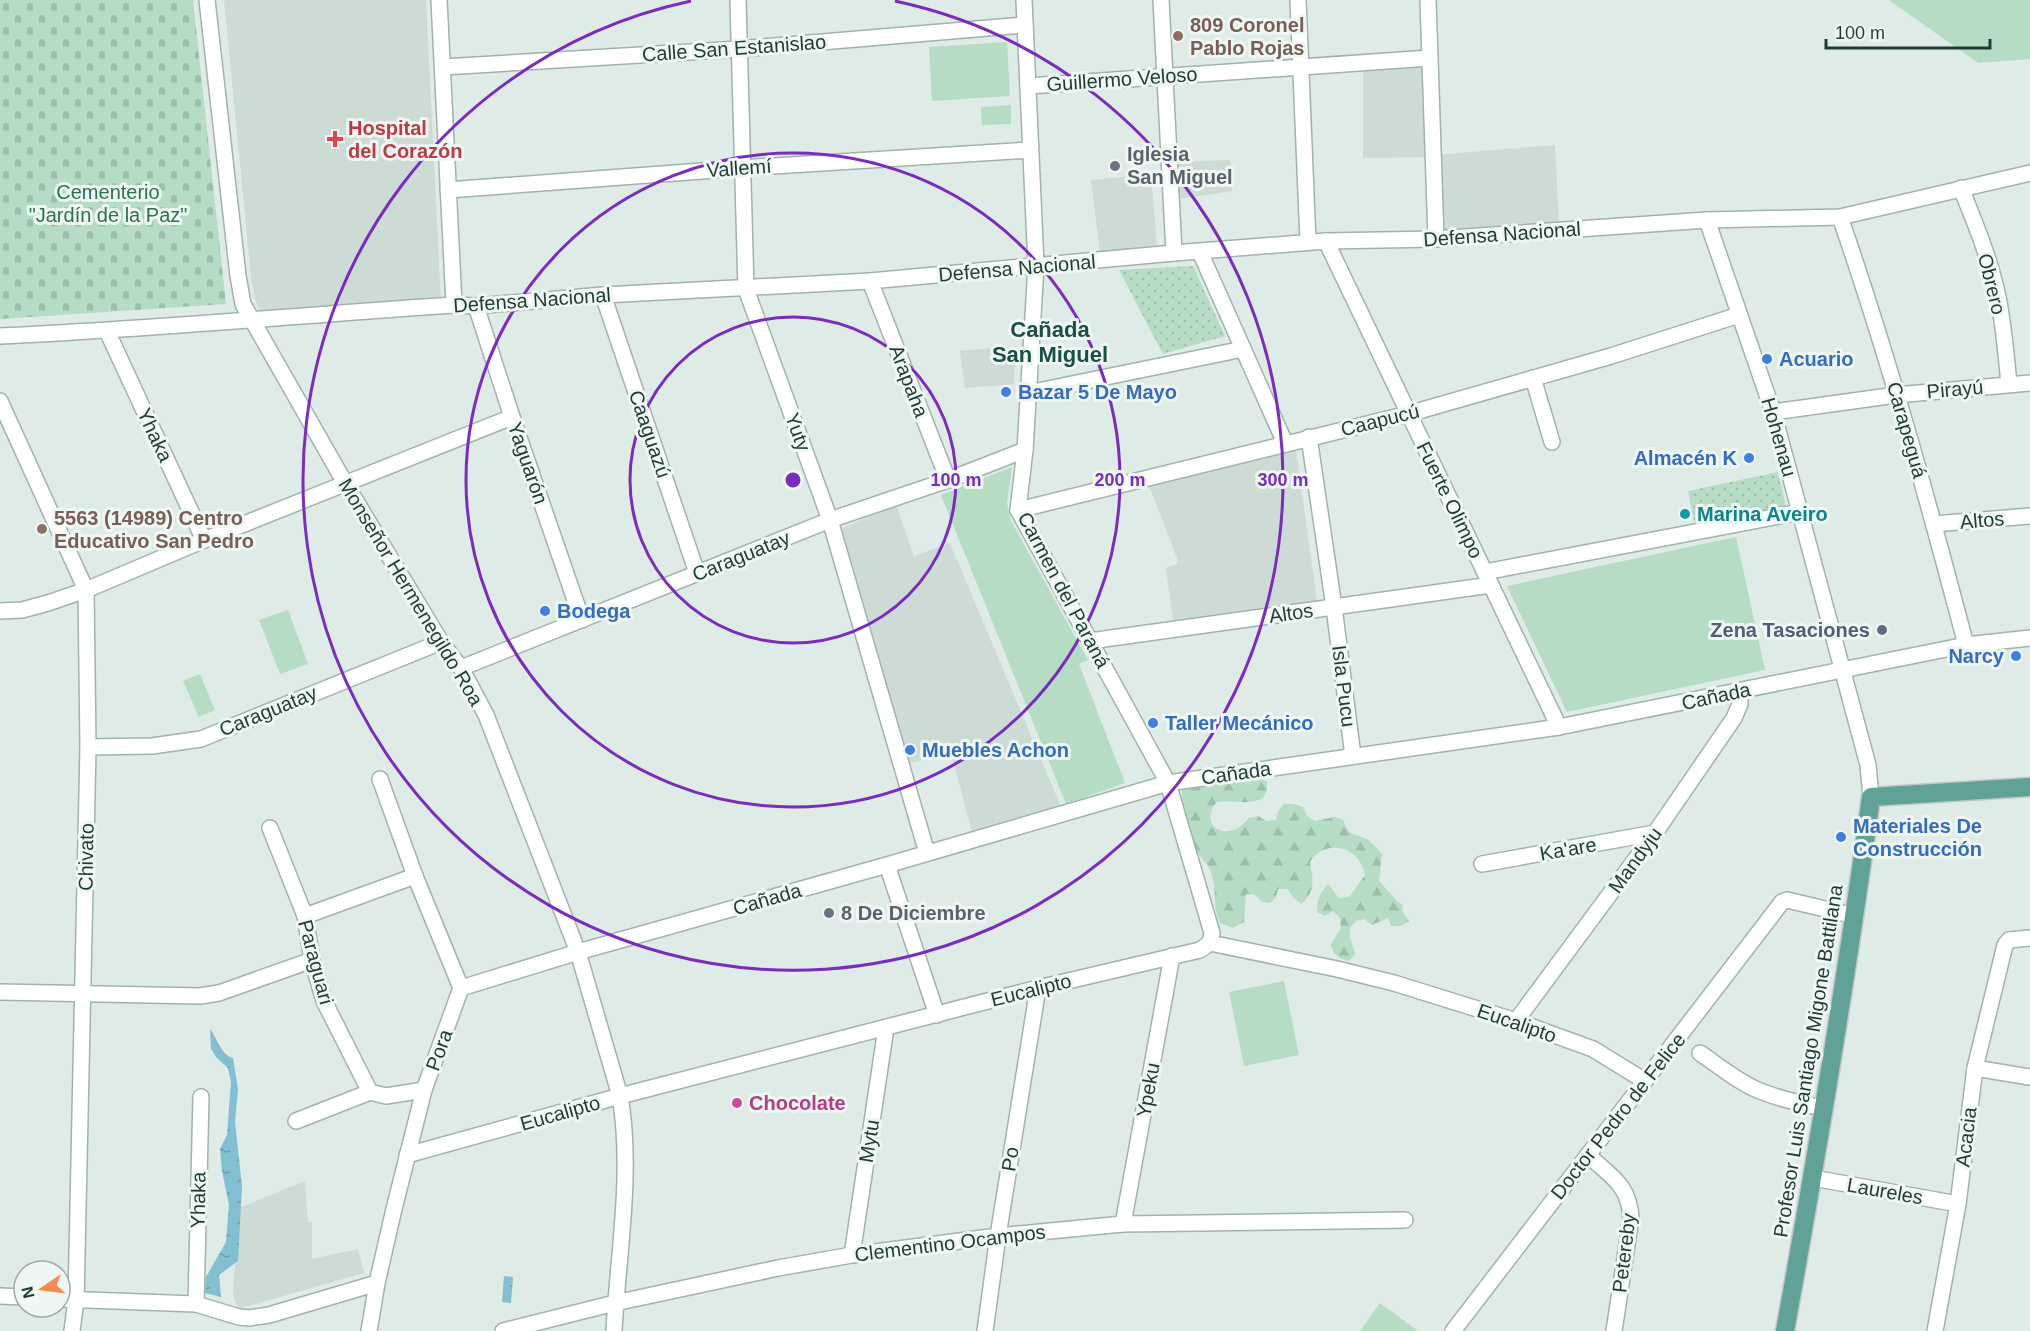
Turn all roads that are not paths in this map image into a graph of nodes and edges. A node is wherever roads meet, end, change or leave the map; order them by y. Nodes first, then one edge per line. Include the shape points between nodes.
1 (207, 0) edge
2 (439, 0) edge
3 (738, 0) edge
4 (1024, 0) edge
5 (1161, 0) edge
6 (1298, 0) edge
7 (1428, 0) edge
8 (1025, 25) junction
9 (739, 49) junction
10 (1430, 58) junction
11 (1301, 66) junction
12 (443, 67) junction
13 (1165, 75) junction
14 (1028, 86) junction
15 (1030, 150) junction
16 (742, 168) junction
17 (2030, 173) edge
18 (1961, 188) junction
19 (448, 190) junction
20 (1840, 217) junction
21 (1707, 220) junction
22 (1436, 239) junction
23 (1326, 241) junction
24 (1308, 242) junction
25 (1200, 252) junction
26 (1174, 253) junction
27 (1036, 266) junction
28 (870, 281) junction
29 (746, 288) junction
30 (603, 295) junction
31 (454, 305) junction
32 (476, 306) junction
33 (1739, 315) junction
34 (250, 318) junction
35 (107, 331) junction
36 (0, 336) edge
37 (1243, 349) junction
38 (1533, 378) junction
39 (2030, 383) edge
40 (2009, 384) junction
41 (1028, 393) junction
42 (1896, 394) junction
43 (0, 401) edge
44 (1773, 412) junction
45 (1408, 414) junction
46 (512, 417) junction
47 (1309, 437) junction
48 (1552, 442) dead end
49 (1285, 443) junction
50 (1025, 450) junction
51 (948, 480) junction
52 (345, 483) junction
53 (1018, 510) junction
54 (1800, 512) junction
55 (2030, 516) edge
56 (830, 520) junction
57 (1934, 524) junction
58 (204, 540) junction
59 (697, 573) junction
60 (1488, 578) junction
61 (86, 590) junction
62 (1334, 607) junction
63 (0, 610) edge
64 (582, 620) junction
65 (2030, 638) edge
66 (1090, 640) junction
67 (441, 642) junction
68 (1966, 645) junction
69 (461, 668) junction
70 (1842, 669) junction
71 (1739, 691) junction
72 (1559, 727) junction
73 (88, 747) junction
74 (1353, 756) junction
75 (380, 779) dead end
76 (1168, 783) junction
77 (2030, 787) edge
78 (1871, 798) junction
79 (270, 828) dead end
80 (1655, 833) junction
81 (927, 853) junction
82 (1482, 864) dead end
83 (887, 865) junction
84 (415, 876) junction
85 (305, 916) junction
86 (1855, 916) junction
87 (2030, 938) edge
88 (1210, 944) junction
89 (578, 951) junction
90 (1172, 956) junction
91 (312, 960) junction
92 (460, 988) junction
93 (1038, 988) junction
94 (0, 992) edge
95 (84, 994) junction
96 (937, 1015) junction
97 (1516, 1021) junction
98 (886, 1028) junction
99 (1700, 1053) dead end
100 (1975, 1068) junction
101 (2030, 1077) edge
102 (1645, 1081) junction
103 (424, 1090) junction
104 (370, 1092) junction
105 (620, 1096) junction
106 (201, 1097) dead end
107 (1823, 1108) junction
108 (296, 1121) dead end
109 (407, 1155) junction
110 (1588, 1155) junction
111 (1813, 1178) junction
112 (1958, 1204) junction
113 (1406, 1220) dead end
114 (1123, 1224) junction
115 (998, 1236) junction
116 (852, 1255) junction
117 (377, 1282) junction
118 (72, 1300) edge
119 (76, 1300) junction
120 (615, 1303) junction
121 (201, 1305) junction
122 (72, 1331) edge
123 (369, 1331) edge
124 (503, 1331) edge
125 (614, 1331) edge
126 (985, 1331) edge
127 (1453, 1331) edge
128 (1614, 1331) edge
129 (1785, 1331) edge
130 (1935, 1331) edge

1 - 34 street, Monseñor Hermenegildo Roa via 238,276
2 - 12 street
3 - 9 street, Yuty
4 - 8 street, Carmen del Paraná
5 - 13 street
6 - 11 street
7 - 10 street
8 - 9 street, Calle San Estanislao
8 - 14 street, Carmen del Paraná
9 - 12 street, Calle San Estanislao
9 - 16 street, Yuty
10 - 11 street, Guillermo Veloso
10 - 22 street
11 - 13 street, Guillermo Veloso
11 - 24 street
12 - 19 street
13 - 14 street, Guillermo Veloso
13 - 26 street
14 - 15 street, Carmen del Paraná
15 - 16 street, Vallemí
15 - 27 street, Carmen del Paraná
16 - 19 street, Vallemí
16 - 29 street, Yuty
17 - 18 street, Defensa Nacional
18 - 20 street, Defensa Nacional
18 - 40 street, Obrero via 1998,296
19 - 31 street
20 - 21 street, Defensa Nacional
20 - 42 street, Carapeguá
21 - 22 street, Defensa Nacional
21 - 33 street, Hohenau
22 - 23 street, Defensa Nacional
23 - 24 street, Defensa Nacional
23 - 45 street, Fuerte Olimpo
24 - 25 street, Defensa Nacional
25 - 26 street, Defensa Nacional
25 - 37 street
26 - 27 street, Defensa Nacional
27 - 28 street, Defensa Nacional
27 - 41 street, Carmen del Paraná
28 - 29 street, Defensa Nacional
28 - 51 street, Arapaha
29 - 30 street, Defensa Nacional
29 - 56 street, Yuty
30 - 32 street, Defensa Nacional
30 - 59 street, Caaguazú
31 - 32 street, Defensa Nacional
31 - 34 street, Defensa Nacional
32 - 46 street, Yaguarón
33 - 38 street, Caapucú
33 - 44 street, Hohenau
34 - 35 street, Defensa Nacional
34 - 52 street, Monseñor Hermenegildo Roa
35 - 36 street, Defensa Nacional
35 - 58 street, Yhaka
37 - 41 street
37 - 49 street
38 - 45 street, Caapucú
38 - 48 street
39 - 40 street, Pirayú
40 - 42 street, Pirayú
41 - 50 street, Carmen del Paraná
42 - 44 street, Pirayú
42 - 57 street, Carapeguá
43 - 61 street, Chivato
44 - 54 street, Hohenau
45 - 47 street, Caapucú
45 - 60 street, Fuerte Olimpo
46 - 52 street
46 - 64 street, Yaguarón
47 - 49 street, Caapucú
47 - 62 street, Isla Pucu
49 - 53 street, Caapucú
50 - 51 street, Caraguatay
50 - 53 street, Carmen del Paraná
51 - 56 street, Caraguatay
52 - 58 street
52 - 67 street, Monseñor Hermenegildo Roa
53 - 66 street, Carmen del Paraná
54 - 60 street, Altos
54 - 70 street, Hohenau
55 - 57 street, Altos
56 - 59 street, Caraguatay
56 - 81 street, Yuty
57 - 68 street, Carapeguá
58 - 61 street
59 - 64 street, Caraguatay
60 - 62 street, Altos
60 - 72 street, Fuerte Olimpo
61 - 63 street via 22,610
61 - 73 street, Chivato
62 - 66 street, Altos
62 - 74 street, Isla Pucu
64 - 69 street, Caraguatay
65 - 68 street, Cañada
66 - 76 street, Carmen del Paraná
67 - 69 street, Monseñor Hermenegildo Roa
67 - 73 street, Caraguatay via 201,739 152,746
68 - 70 street, Cañada
69 - 89 street, Monseñor Hermenegildo Roa via 486,715
70 - 71 street, Cañada
70 - 78 street, Hohenau via 1868,765
71 - 72 street, Cañada
71 - 80 street, Mandyju via 1740,704 1734,718
72 - 74 street, Cañada
73 - 95 street, Chivato
74 - 76 street, Cañada
75 - 84 street
76 - 81 street, Cañada
76 - 88 street, Carmen del Paraná via 1212,933
77 - 78 main road
78 - 86 main road, Profesor Luis Santiago Migone Battilana
79 - 85 street, Paraguari
80 - 82 street, Ka'are
80 - 97 street, Mandyju
81 - 83 street, Cañada
83 - 89 street, Cañada
83 - 96 street
84 - 85 street
84 - 92 street
85 - 91 street, Paraguari
86 - 102 street, Doctor Pedro de Felice via 1784,901
86 - 107 main road, Profesor Luis Santiago Migone Battilana
87 - 100 street, Acacia via 2009,940 2005,945
88 - 90 street, Eucalipto
88 - 97 street, Eucalipto via 1394,983
89 - 92 street, Cañada
89 - 105 street, Monseñor Hermenegildo Roa
90 - 93 street, Eucalipto
90 - 114 street, Ypeku
91 - 95 street via 200,996
91 - 104 street, Paraguari via 324,1001
92 - 103 street, Pora
93 - 96 street, Eucalipto
93 - 115 street, Po
94 - 95 street
95 - 119 street, Chivato
96 - 98 street, Eucalipto
97 - 102 street, Eucalipto via 1593,1049
98 - 105 street, Eucalipto
98 - 116 street, Mytu
99 - 107 street via 1758,1091
100 - 101 street
100 - 112 street, Acacia
102 - 110 street, Doctor Pedro de Felice
103 - 104 street via 386,1096
103 - 109 street, Pora
104 - 108 street
105 - 109 street, Eucalipto
105 - 120 street, Monseñor Hermenegildo Roa via 624,1120 624,1198
106 - 121 street, Yhaka
107 - 111 main road, Profesor Luis Santiago Migone Battilana
109 - 117 street, Pora
110 - 127 street, Doctor Pedro de Felice
110 - 128 street, Petereby via 1624,1188 1630,1204
111 - 112 street, Laureles
111 - 129 main road, Profesor Luis Santiago Migone Battilana
112 - 130 street, Acacia
113 - 114 street, Clementino Ocampos
114 - 115 street, Clementino Ocampos
115 - 116 street, Clementino Ocampos
115 - 126 street, Po
116 - 120 street, Clementino Ocampos
117 - 121 street via 249,1318
117 - 123 street, Pora
118 - 119 street
119 - 121 street
119 - 122 street, Chivato
120 - 124 street, Clementino Ocampos
120 - 125 street, Monseñor Hermenegildo Roa

